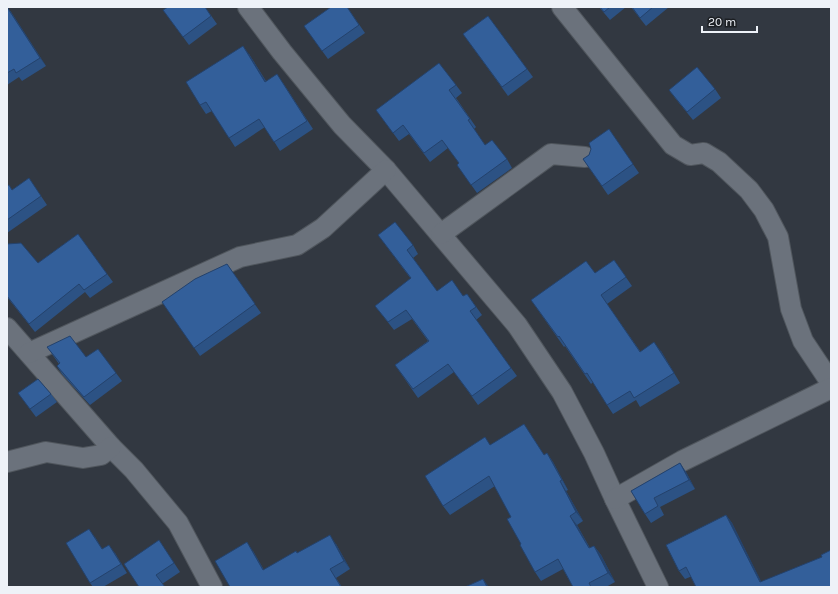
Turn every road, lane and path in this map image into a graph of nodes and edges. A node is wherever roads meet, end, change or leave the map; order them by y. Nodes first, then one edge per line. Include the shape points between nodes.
1 (248, 7) edge
2 (562, 7) edge
3 (585, 157) edge
4 (386, 170) junction
5 (441, 234) junction
6 (7, 328) edge
7 (28, 353) junction
8 (831, 383) edge
9 (831, 388) edge
10 (111, 447) junction
11 (7, 462) edge
12 (615, 499) junction
13 (212, 587) edge
14 (658, 587) edge

1 - 4 street via 342,124
2 - 8 street via 673,145 690,155 704,153 719,162 749,190 764,210 778,237 792,309 803,341
3 - 5 street via 552,154
4 - 5 street
4 - 7 street via 323,228 297,245 240,257
5 - 12 street via 517,325 562,392
6 - 7 street
7 - 10 street
9 - 12 street via 682,461
10 - 11 street via 101,454 83,458 46,452
10 - 13 street via 134,470 178,523
12 - 14 street

